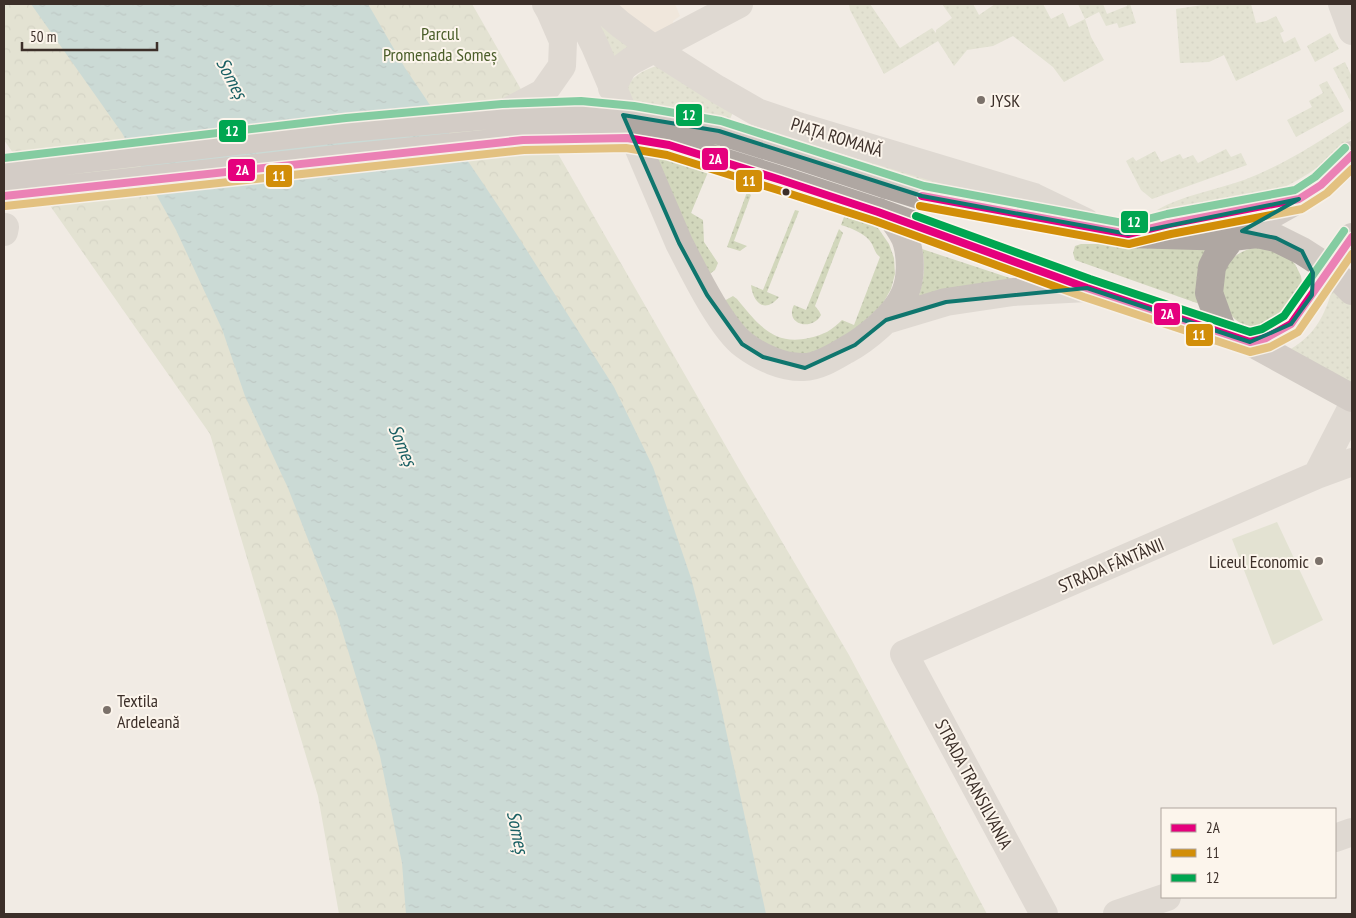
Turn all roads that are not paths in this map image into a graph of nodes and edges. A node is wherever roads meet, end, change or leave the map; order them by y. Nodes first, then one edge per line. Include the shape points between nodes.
1 (546, 4) edge
2 (574, 4) edge
3 (597, 4) edge
4 (739, 4) edge
5 (1342, 4) edge
6 (1352, 31) edge
7 (654, 49) junction
8 (612, 88) junction
9 (503, 114) junction
10 (1352, 155) edge
11 (4, 168) edge
12 (4, 196) edge
13 (1299, 199) junction
14 (885, 215) junction
15 (1099, 228) junction
16 (1128, 234) junction
17 (1232, 237) junction
18 (1352, 237) edge
19 (1302, 251) junction
20 (1330, 269) junction
21 (1087, 288) junction
22 (1352, 291) edge
23 (1312, 296) junction
24 (886, 320) junction
25 (1223, 332) junction
26 (1250, 342) junction
27 (1352, 398) edge
28 (1352, 408) edge
29 (1352, 462) edge
30 (1317, 475) junction
31 (904, 654) joint
32 (1352, 832) edge
33 (1336, 838) edge
34 (1164, 898) edge
35 (1044, 914) edge
36 (1117, 914) edge

1 - 9 street via 562,41 562,66 543,93
2 - 8 street
3 - 7 street, PIAȚA ROMANĂ
4 - 7 street
5 - 6 street
7 - 8 street via 623,67
7 - 15 street, PIAȚA ROMANĂ via 716,90 758,112 1034,197
8 - 24 street via 679,243 721,316 742,344 763,357 806,368 855,345
9 - 11 main road, PIAȚA ROMANĂ, bridge via 347,128
9 - 15 main road, PIAȚA ROMANĂ, bridge via 580,111 719,131 922,196
10 - 13 main road via 1321,185
12 - 14 main road, bridge via 513,141 627,138 669,145
13 - 16 main road
13 - 17 main road
14 - 21 main road
14 - 24 street via 903,234 910,267 905,293
15 - 16 main road, PIAȚA ROMANĂ
16 - 17 main road, PIAȚA ROMANĂ
17 - 19 main road, PIAȚA ROMANĂ via 1257,234 1276,238
17 - 25 main road via 1212,268 1209,293
18 - 20 main road
19 - 20 main road, PIAȚA ROMANĂ
19 - 23 main road via 1313,274
20 - 22 main road, PIAȚA ROMANĂ
20 - 23 main road
21 - 24 street via 1013,292 946,302
21 - 25 main road
23 - 26 main road via 1290,324 1266,338
25 - 26 main road
26 - 27 main road
28 - 30 street
29 - 30 street, STRADA FÂNTÂNII
30 - 31 street, STRADA FÂNTÂNII
31 - 35 street, STRADA TRANSILVANIA
32 - 33 street
34 - 36 street

